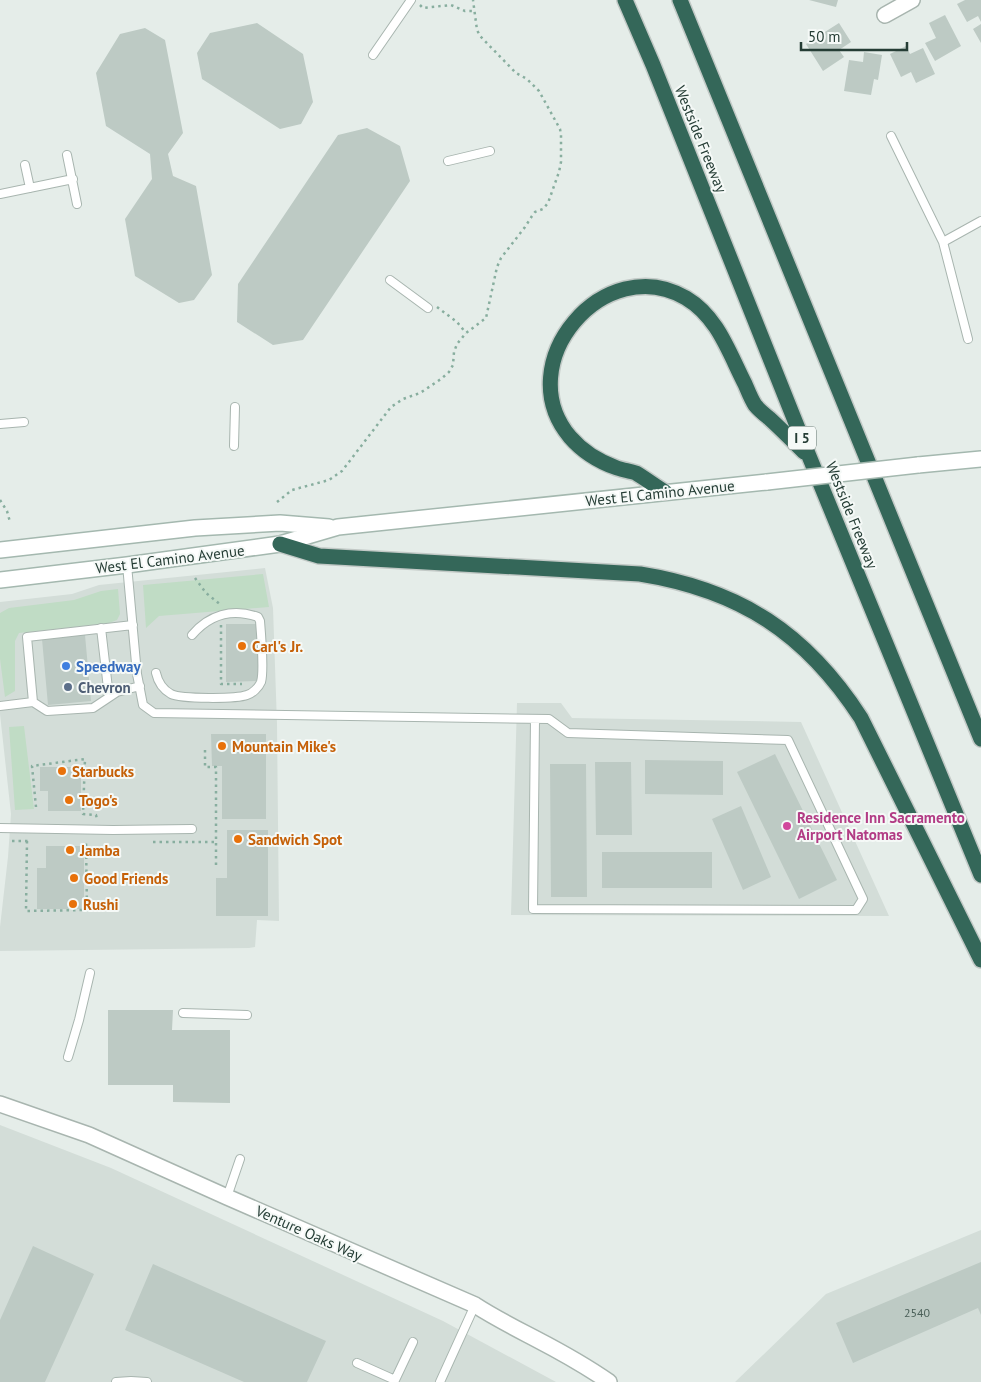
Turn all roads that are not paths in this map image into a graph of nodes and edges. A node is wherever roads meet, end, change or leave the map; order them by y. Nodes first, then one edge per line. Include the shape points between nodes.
1 (411, 0) edge
2 (625, 0) edge
3 (680, 0) edge
4 (912, 0) edge
5 (885, 15) dead end
6 (373, 55) dead end
7 (891, 136) dead end
8 (490, 151) dead end
9 (67, 155) dead end
10 (448, 161) dead end
11 (25, 165) dead end
12 (73, 179) junction
13 (30, 188) junction
14 (0, 194) edge
15 (77, 204) dead end
16 (981, 221) edge
17 (943, 242) junction
18 (390, 280) dead end
19 (430, 305) road end
20 (968, 339) dead end
21 (235, 407) dead end
22 (24, 422) dead end
23 (0, 424) edge
24 (234, 446) dead end
25 (809, 456) junction
26 (981, 459) edge
27 (665, 492) junction
28 (338, 527) junction
29 (280, 544) junction
30 (0, 550) edge
31 (127, 565) junction
32 (0, 580) edge
33 (132, 624) junction
34 (101, 628) junction
35 (192, 636) dead end
36 (156, 673) dead end
37 (140, 686) junction
38 (110, 697) junction
39 (33, 702) junction
40 (0, 706) edge
41 (534, 719) junction
42 (981, 740) edge
43 (0, 828) edge
44 (192, 829) dead end
45 (981, 875) edge
46 (981, 960) edge
47 (90, 973) dead end
48 (183, 1013) dead end
49 (247, 1015) dead end
50 (68, 1058) dead end
51 (0, 1104) edge
52 (240, 1160) dead end
53 (227, 1197) junction
54 (475, 1305) junction
55 (414, 1342) dead end
56 (357, 1363) dead end
57 (116, 1382) edge
58 (147, 1382) edge
59 (440, 1382) edge
60 (609, 1382) edge

1 - 6 lane
2 - 25 highway, Westside Freeway / I 5
3 - 42 highway
4 - 5 main road
7 - 17 lane
8 - 10 lane
9 - 12 lane
11 - 13 lane
12 - 13 lane
12 - 15 lane
13 - 14 lane
16 - 17 lane
17 - 20 lane
18 - 19 lane
21 - 24 lane
22 - 23 lane
25 - 27 highway via 755,405 716,326 696,304 667,290 649,287 618,291 579,315 567,329 554,357 551,375 555,410 570,438 583,450 634,473
25 - 45 highway, Westside Freeway / I 5
26 - 27 main road, West El Camino Avenue, bridge
27 - 28 main road, West El Camino Avenue
28 - 29 main road, West El Camino Avenue
28 - 30 main road, West El Camino Avenue via 280,523 195,528
29 - 31 main road, West El Camino Avenue
29 - 46 highway via 319,556 667,578 700,587 762,616 801,645 844,691 861,718
31 - 32 main road, West El Camino Avenue
31 - 33 lane
33 - 34 lane
33 - 37 lane
34 - 38 lane
34 - 39 lane via 27,637
35 - 36 lane via 206,622 222,615 258,617 261,682 249,695 173,695 161,686
37 - 38 lane
37 - 41 lane via 143,705 154,713
38 - 39 lane via 92,708 60,711 47,711
39 - 40 lane
41 - 41 lane via 549,719 568,733 788,740 863,899 856,910 533,909
43 - 44 lane
47 - 50 lane
48 - 49 lane
51 - 53 main road, Venture Oaks Way via 89,1135
52 - 53 lane
53 - 54 main road, Venture Oaks Way
54 - 59 lane
54 - 60 main road, Venture Oaks Way
55 - 56 lane via 395,1380
57 - 58 lane

